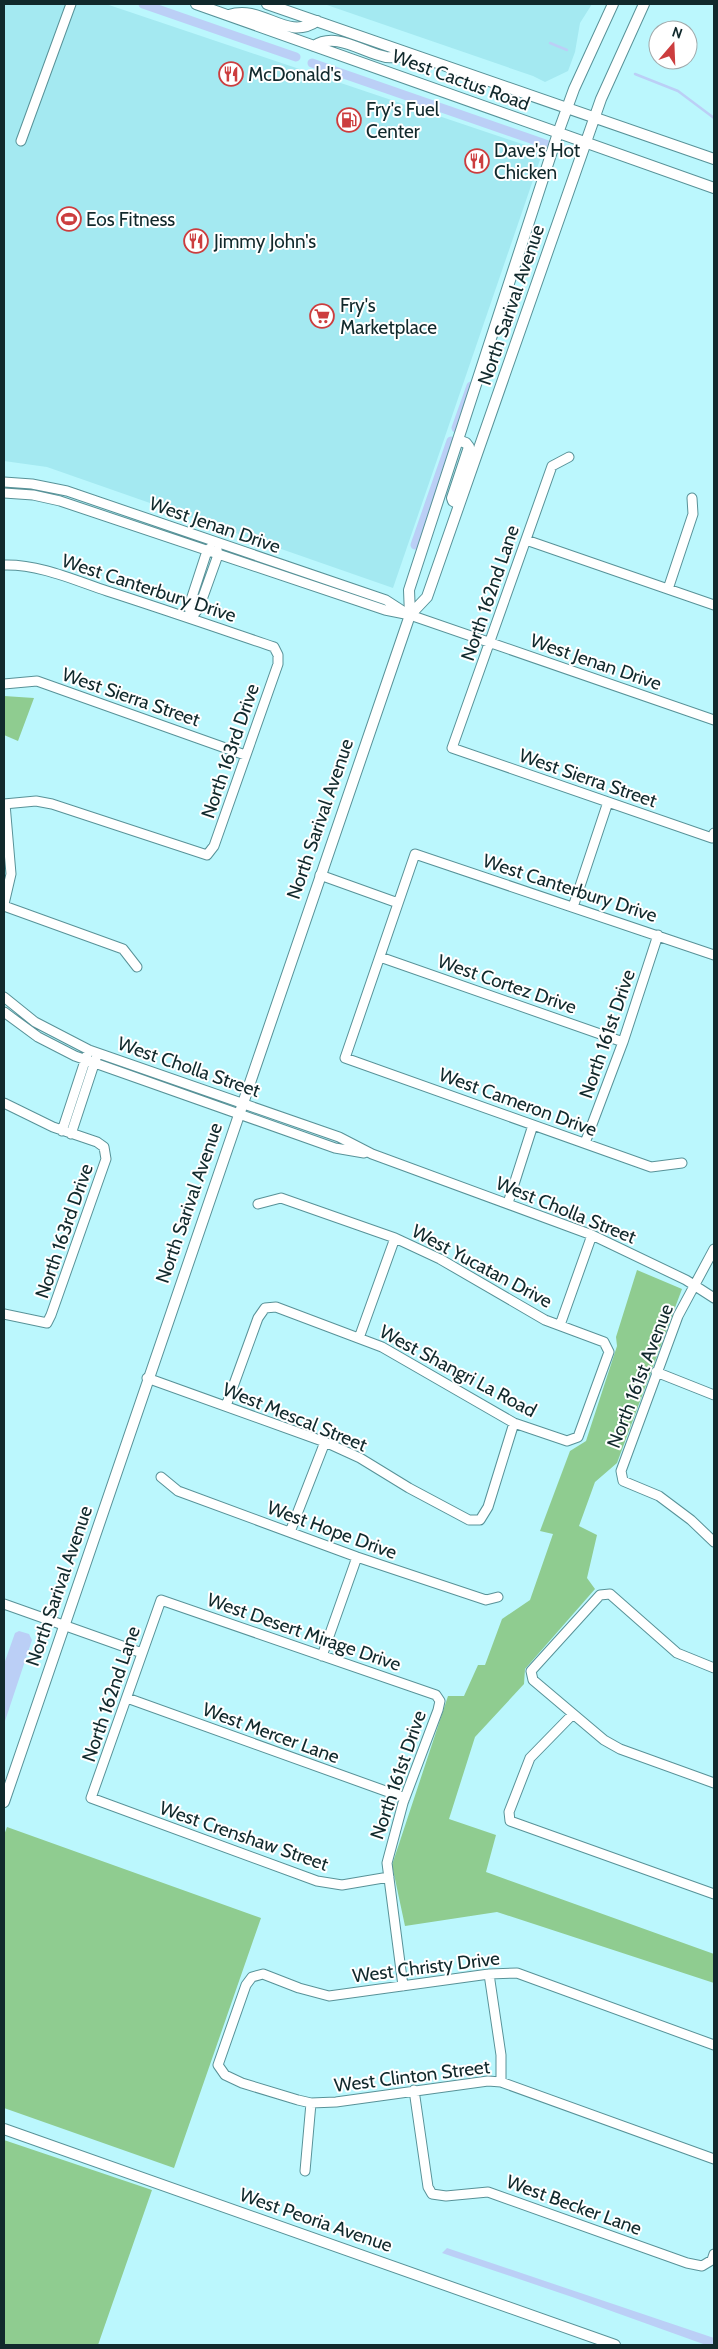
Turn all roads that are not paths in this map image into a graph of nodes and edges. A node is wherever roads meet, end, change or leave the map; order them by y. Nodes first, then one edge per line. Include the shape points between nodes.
1 (71, 4) edge
2 (196, 4) edge
3 (267, 4) edge
4 (613, 4) edge
5 (644, 4) edge
6 (228, 15) junction
7 (318, 21) junction
8 (314, 46) junction
9 (415, 55) junction
10 (567, 108) junction
11 (595, 119) junction
12 (558, 133) junction
13 (21, 141) dead end
14 (587, 143) junction
15 (714, 159) edge
16 (714, 188) edge
17 (458, 440) junction
18 (569, 457) dead end
19 (4, 482) edge
20 (4, 493) edge
21 (692, 498) dead end
22 (460, 504) junction
23 (526, 540) junction
24 (216, 543) junction
25 (207, 551) junction
26 (218, 554) junction
27 (4, 565) edge
28 (668, 589) junction
29 (714, 605) edge
30 (410, 615) junction
31 (191, 618) junction
32 (490, 642) junction
33 (278, 655) joint
34 (4, 684) edge
35 (714, 720) edge
36 (452, 748) joint
37 (245, 755) junction
38 (608, 802) junction
39 (4, 804) edge
40 (713, 836) edge
41 (320, 875) junction
42 (398, 903) junction
43 (4, 905) edge
44 (573, 907) junction
45 (658, 935) junction
46 (714, 955) edge
47 (380, 957) junction
48 (137, 968) dead end
49 (4, 996) edge
50 (4, 1012) edge
51 (623, 1042) junction
52 (93, 1051) junction
53 (90, 1061) junction
54 (242, 1102) junction
55 (4, 1103) edge
56 (238, 1114) junction
57 (533, 1125) junction
58 (67, 1132) junction
59 (585, 1143) junction
60 (372, 1154) junction
61 (682, 1163) dead end
62 (508, 1203) junction
63 (258, 1204) dead end
64 (592, 1235) junction
65 (395, 1238) junction
66 (714, 1249) edge
67 (696, 1286) junction
68 (714, 1298) edge
69 (4, 1314) edge
70 (560, 1325) junction
71 (359, 1338) junction
72 (656, 1372) junction
73 (147, 1378) junction
74 (714, 1395) edge
75 (226, 1406) junction
76 (514, 1423) junction
77 (578, 1436) joint
78 (325, 1442) junction
79 (162, 1477) dead end
80 (290, 1532) junction
81 (714, 1542) edge
82 (357, 1557) junction
83 (498, 1597) dead end
84 (161, 1600) joint
85 (4, 1604) edge
86 (65, 1625) junction
87 (142, 1653) junction
88 (322, 1656) junction
89 (714, 1668) edge
90 (436, 1695) joint
91 (127, 1698) junction
92 (573, 1714) junction
93 (714, 1783) edge
94 (91, 1798) joint
95 (405, 1798) junction
96 (4, 1802) edge
97 (389, 1878) junction
98 (714, 1894) edge
99 (489, 1974) junction
100 (403, 1986) junction
101 (714, 2046) edge
102 (225, 2075) joint
103 (501, 2082) junction
104 (414, 2090) junction
105 (311, 2103) junction
106 (4, 2129) edge
107 (714, 2159) edge
108 (305, 2171) dead end
109 (714, 2254) edge
110 (616, 2345) edge

1 - 13 street
2 - 6 main road, West Cactus Road
3 - 7 main road, West Cactus Road
4 - 10 main road, North Sarival Avenue
5 - 11 main road, North Sarival Avenue
6 - 7 main road via 246,12 297,28 307,28
6 - 8 main road, West Cactus Road
7 - 9 main road, West Cactus Road
8 - 9 main road via 323,40 335,40 385,56
8 - 12 main road, West Cactus Road
9 - 10 main road, West Cactus Road
10 - 11 main road, West Cactus Road
10 - 12 main road, North Sarival Avenue
11 - 14 main road, North Sarival Avenue
11 - 15 main road, West Cactus Road
12 - 14 main road, West Cactus Road
12 - 17 main road, North Sarival Avenue
14 - 16 main road, West Cactus Road
14 - 22 main road, North Sarival Avenue
17 - 22 main road via 468,445 452,498
17 - 30 main road, North Sarival Avenue via 409,590
18 - 23 street, North 162nd Lane via 552,466
19 - 24 street, West Jenan Drive via 67,491
20 - 25 street, West Jenan Drive via 60,501
21 - 28 street via 693,514
22 - 30 main road, North Sarival Avenue via 427,597
23 - 28 street
23 - 32 street, North 162nd Lane
24 - 25 street
24 - 26 street
24 - 30 street, West Jenan Drive via 386,600
25 - 26 street, West Jenan Drive
25 - 31 street via 189,606
26 - 30 street, West Jenan Drive via 385,610
26 - 31 street via 199,608
27 - 31 street, West Canterbury Drive via 18,564 44,570
28 - 29 street
30 - 32 street, West Jenan Drive
30 - 41 main road, North Sarival Avenue
31 - 33 street, West Canterbury Drive via 274,647
32 - 35 street, West Jenan Drive
32 - 36 street, North 162nd Lane
33 - 37 street, North 163rd Drive via 278,664
34 - 37 street, West Sierra Street via 37,681
36 - 38 street, West Sierra Street
37 - 39 street, North 163rd Drive via 214,846 207,855 52,804 36,801
38 - 40 street, West Sierra Street
38 - 44 street
39 - 43 street via 11,874
41 - 42 street
41 - 54 main road, North Sarival Avenue
42 - 44 street, West Canterbury Drive via 415,854
42 - 47 street
43 - 48 street via 123,948
44 - 45 street, West Canterbury Drive
45 - 46 street, West Canterbury Drive
45 - 51 street, North 161st Drive
47 - 51 street, West Cortez Drive
47 - 57 street, West Cameron Drive via 345,1058
49 - 52 street, West Cholla Street via 35,1022
50 - 53 street, West Cholla Street via 47,1042
51 - 59 street, North 161st Drive
52 - 53 street
52 - 54 street, West Cholla Street
53 - 56 street, West Cholla Street
53 - 58 street
54 - 56 main road, North Sarival Avenue
54 - 60 street, West Cholla Street via 339,1137
55 - 58 street
56 - 60 street, West Cholla Street via 335,1148
56 - 73 main road, North Sarival Avenue
57 - 59 street, West Cameron Drive
57 - 62 street
58 - 69 street, North 163rd Drive via 97,1142 104,1148 106,1159 52,1316 47,1323
59 - 61 street, West Cameron Drive via 651,1167
60 - 62 street, West Cholla Street
62 - 64 street, West Cholla Street
63 - 65 street, West Yucatan Drive via 281,1198
64 - 67 street, West Cholla Street
64 - 70 street
65 - 70 street, West Yucatan Drive via 440,1259 545,1320
65 - 71 street
66 - 67 street, North 161st Avenue
67 - 68 street, West Cholla Street
67 - 72 street, North 161st Avenue via 678,1316
70 - 77 street, West Yucatan Drive via 604,1342 609,1352
71 - 75 street, West Shangri La Road via 276,1307 265,1308 258,1318
71 - 76 street, West Shangri La Road via 382,1347
72 - 74 street
72 - 81 street, North 161st Avenue via 621,1471 623,1481 659,1496
73 - 75 street, West Mescal Street
73 - 86 main road, North Sarival Avenue
75 - 78 street, West Mescal Street
76 - 77 street, West Shangri La Road via 567,1441
76 - 78 street, West Mescal Street via 488,1507 480,1520 470,1520
78 - 80 street
79 - 80 street, West Hope Drive via 178,1492
80 - 82 street, West Hope Drive
82 - 83 street, West Hope Drive via 486,1600
82 - 88 street
84 - 87 street, North 162nd Lane
84 - 88 street, West Desert Mirage Drive
85 - 86 street
86 - 87 street
86 - 96 main road, North Sarival Avenue
87 - 91 street, North 162nd Lane
88 - 90 street, West Desert Mirage Drive
89 - 92 street via 677,1653 610,1594 600,1596 531,1671 533,1680
90 - 95 street, North 161st Drive via 440,1702 438,1710
91 - 94 street, North 162nd Lane
91 - 95 street, West Mercer Lane
92 - 93 street via 604,1740 620,1748
92 - 98 street via 530,1758 509,1812 510,1822
94 - 97 street, West Crenshaw Street via 317,1881 342,1885
95 - 97 street, North 161st Drive via 390,1846
97 - 100 street, North 161st Drive
99 - 100 street, West Christy Drive
99 - 101 street, West Christy Drive via 517,1973
99 - 103 street via 501,2056
100 - 102 street, West Christy Drive via 329,1996 263,1974 252,1977 246,1984 218,2065
102 - 105 street, West Clinton Street
103 - 104 street, West Clinton Street
103 - 107 street, West Clinton Street
104 - 105 street, West Clinton Street
104 - 109 street, West Becker Lane via 428,2188 432,2194 488,2192 702,2266 712,2260
105 - 108 street
106 - 110 main road, West Peoria Avenue

